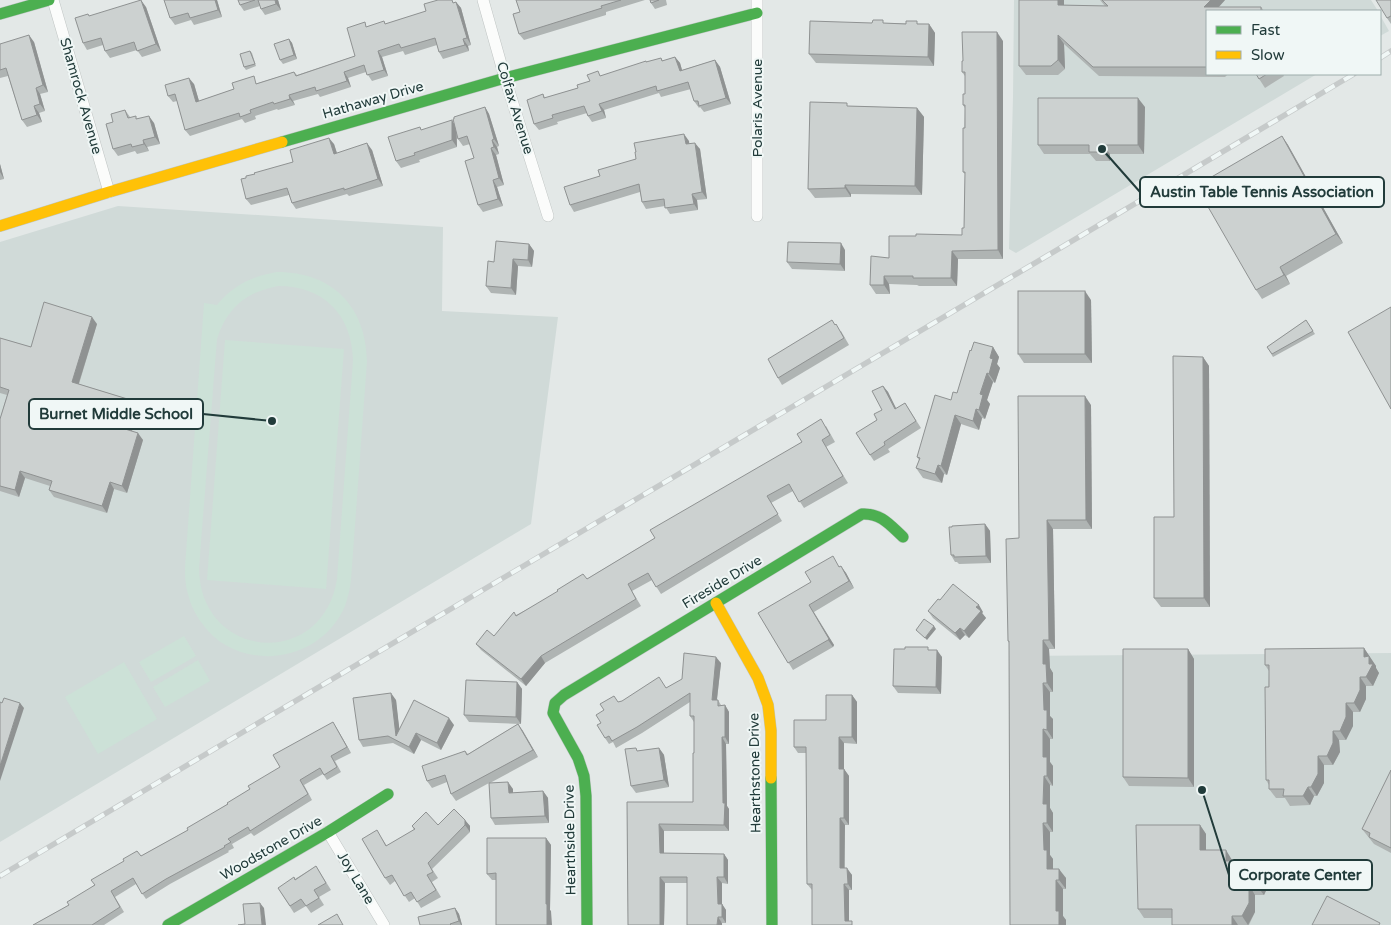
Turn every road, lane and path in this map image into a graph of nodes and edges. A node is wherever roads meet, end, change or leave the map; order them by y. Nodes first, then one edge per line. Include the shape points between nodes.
1 (49, 0) edge
2 (53, 0) edge
3 (483, 0) edge
4 (757, 0) edge
5 (756, 13) junction
6 (0, 14) edge
7 (505, 78) junction
8 (109, 192) junction
9 (548, 216) dead end
10 (757, 216) dead end
11 (0, 226) edge
12 (903, 537) dead end
13 (716, 604) junction
14 (555, 703) joint
15 (388, 794) dead end
16 (328, 832) junction
17 (176, 923) edge
18 (384, 925) edge
19 (587, 925) edge
20 (772, 925) edge

1 - 6 street
2 - 8 street, Shamrock Avenue
3 - 7 street, Colfax Avenue
4 - 5 street, Polaris Avenue
5 - 7 street, Hathaway Drive
5 - 10 street, Polaris Avenue
7 - 8 street, Hathaway Drive
7 - 9 street, Colfax Avenue
8 - 11 street, Hathaway Drive
12 - 13 street, Fireside Drive via 879,516 862,514
13 - 14 street, Fireside Drive
13 - 20 street, Hearthstone Drive via 758,678 768,705 771,731
14 - 19 street, Hearthside Drive via 553,713 578,758 584,776
15 - 16 street, Woodstone Drive
16 - 17 street, Woodstone Drive
16 - 18 street, Joy Lane

